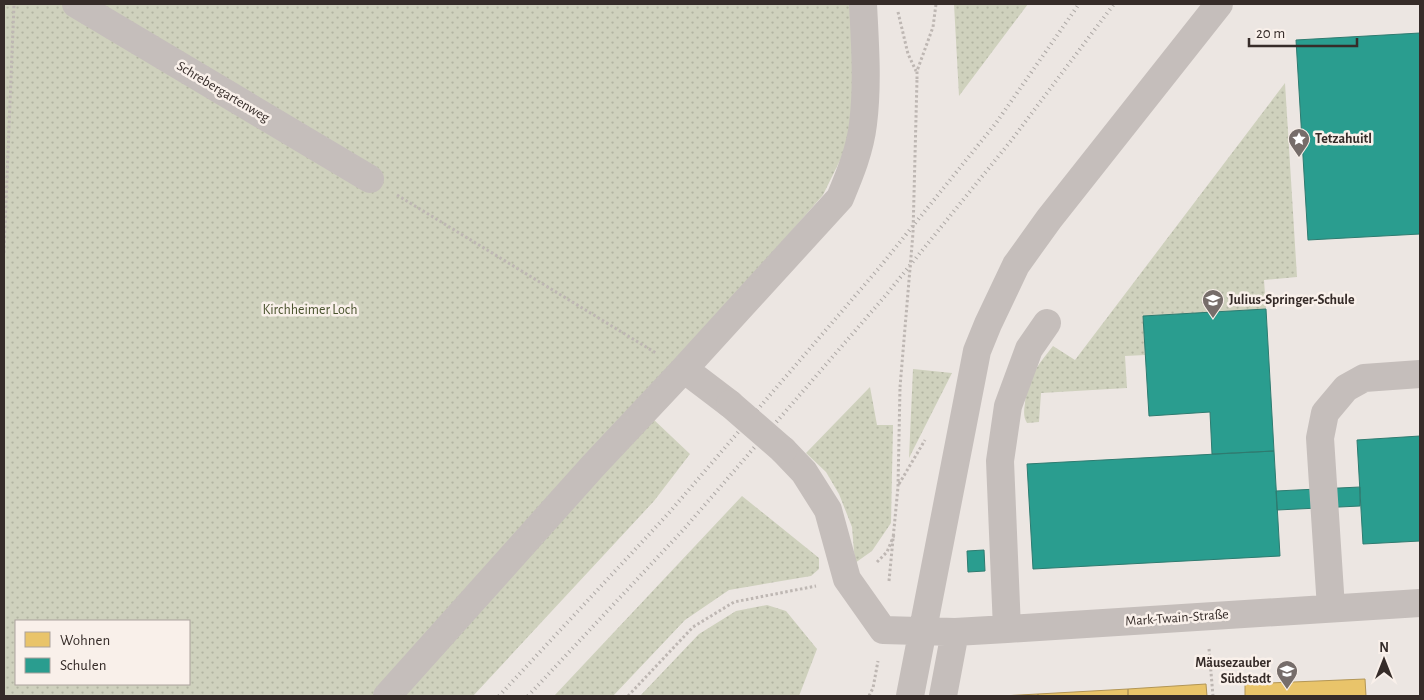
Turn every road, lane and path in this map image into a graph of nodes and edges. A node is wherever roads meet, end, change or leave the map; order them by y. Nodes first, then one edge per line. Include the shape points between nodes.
1 (14, 4) edge
2 (76, 4) edge
3 (863, 4) edge
4 (896, 4) edge
5 (936, 4) edge
6 (1219, 4) edge
7 (916, 71) junction
8 (370, 179) joint
9 (4, 253) edge
10 (1047, 323) dead end
11 (684, 369) junction
12 (1420, 374) edge
13 (847, 579) junction
14 (1420, 602) edge
15 (1332, 608) junction
16 (1206, 616) junction
17 (883, 630) junction
18 (1008, 630) junction
19 (937, 632) junction
20 (387, 696) edge
21 (628, 696) edge
22 (869, 696) edge
23 (910, 696) edge
24 (943, 696) edge
25 (1213, 696) edge

1 - 9 path
2 - 8 street, Schrebergartenweg
3 - 11 street via 866,75 863,125 853,168 840,198
4 - 7 path via 908,54
5 - 7 path via 933,27
6 - 19 street via 1049,219 1016,265 988,324 977,351
7 - 17 path, bridge via 913,233 900,387 898,487
8 - 11 path
10 - 18 street via 1029,349 1008,406 1000,461
11 - 13 street, bridge via 730,404 804,472 828,510
11 - 20 street
12 - 15 street via 1364,378 1346,388 1325,413 1320,438
13 - 17 street
13 - 21 path via 734,602 693,627
14 - 15 street, Mark-Twain-Straße
15 - 16 street, Mark-Twain-Straße
16 - 18 street, Mark-Twain-Straße
16 - 25 path
17 - 19 street, Mark-Twain-Straße
17 - 22 path
18 - 19 street, Mark-Twain-Straße
19 - 23 street
19 - 24 street

